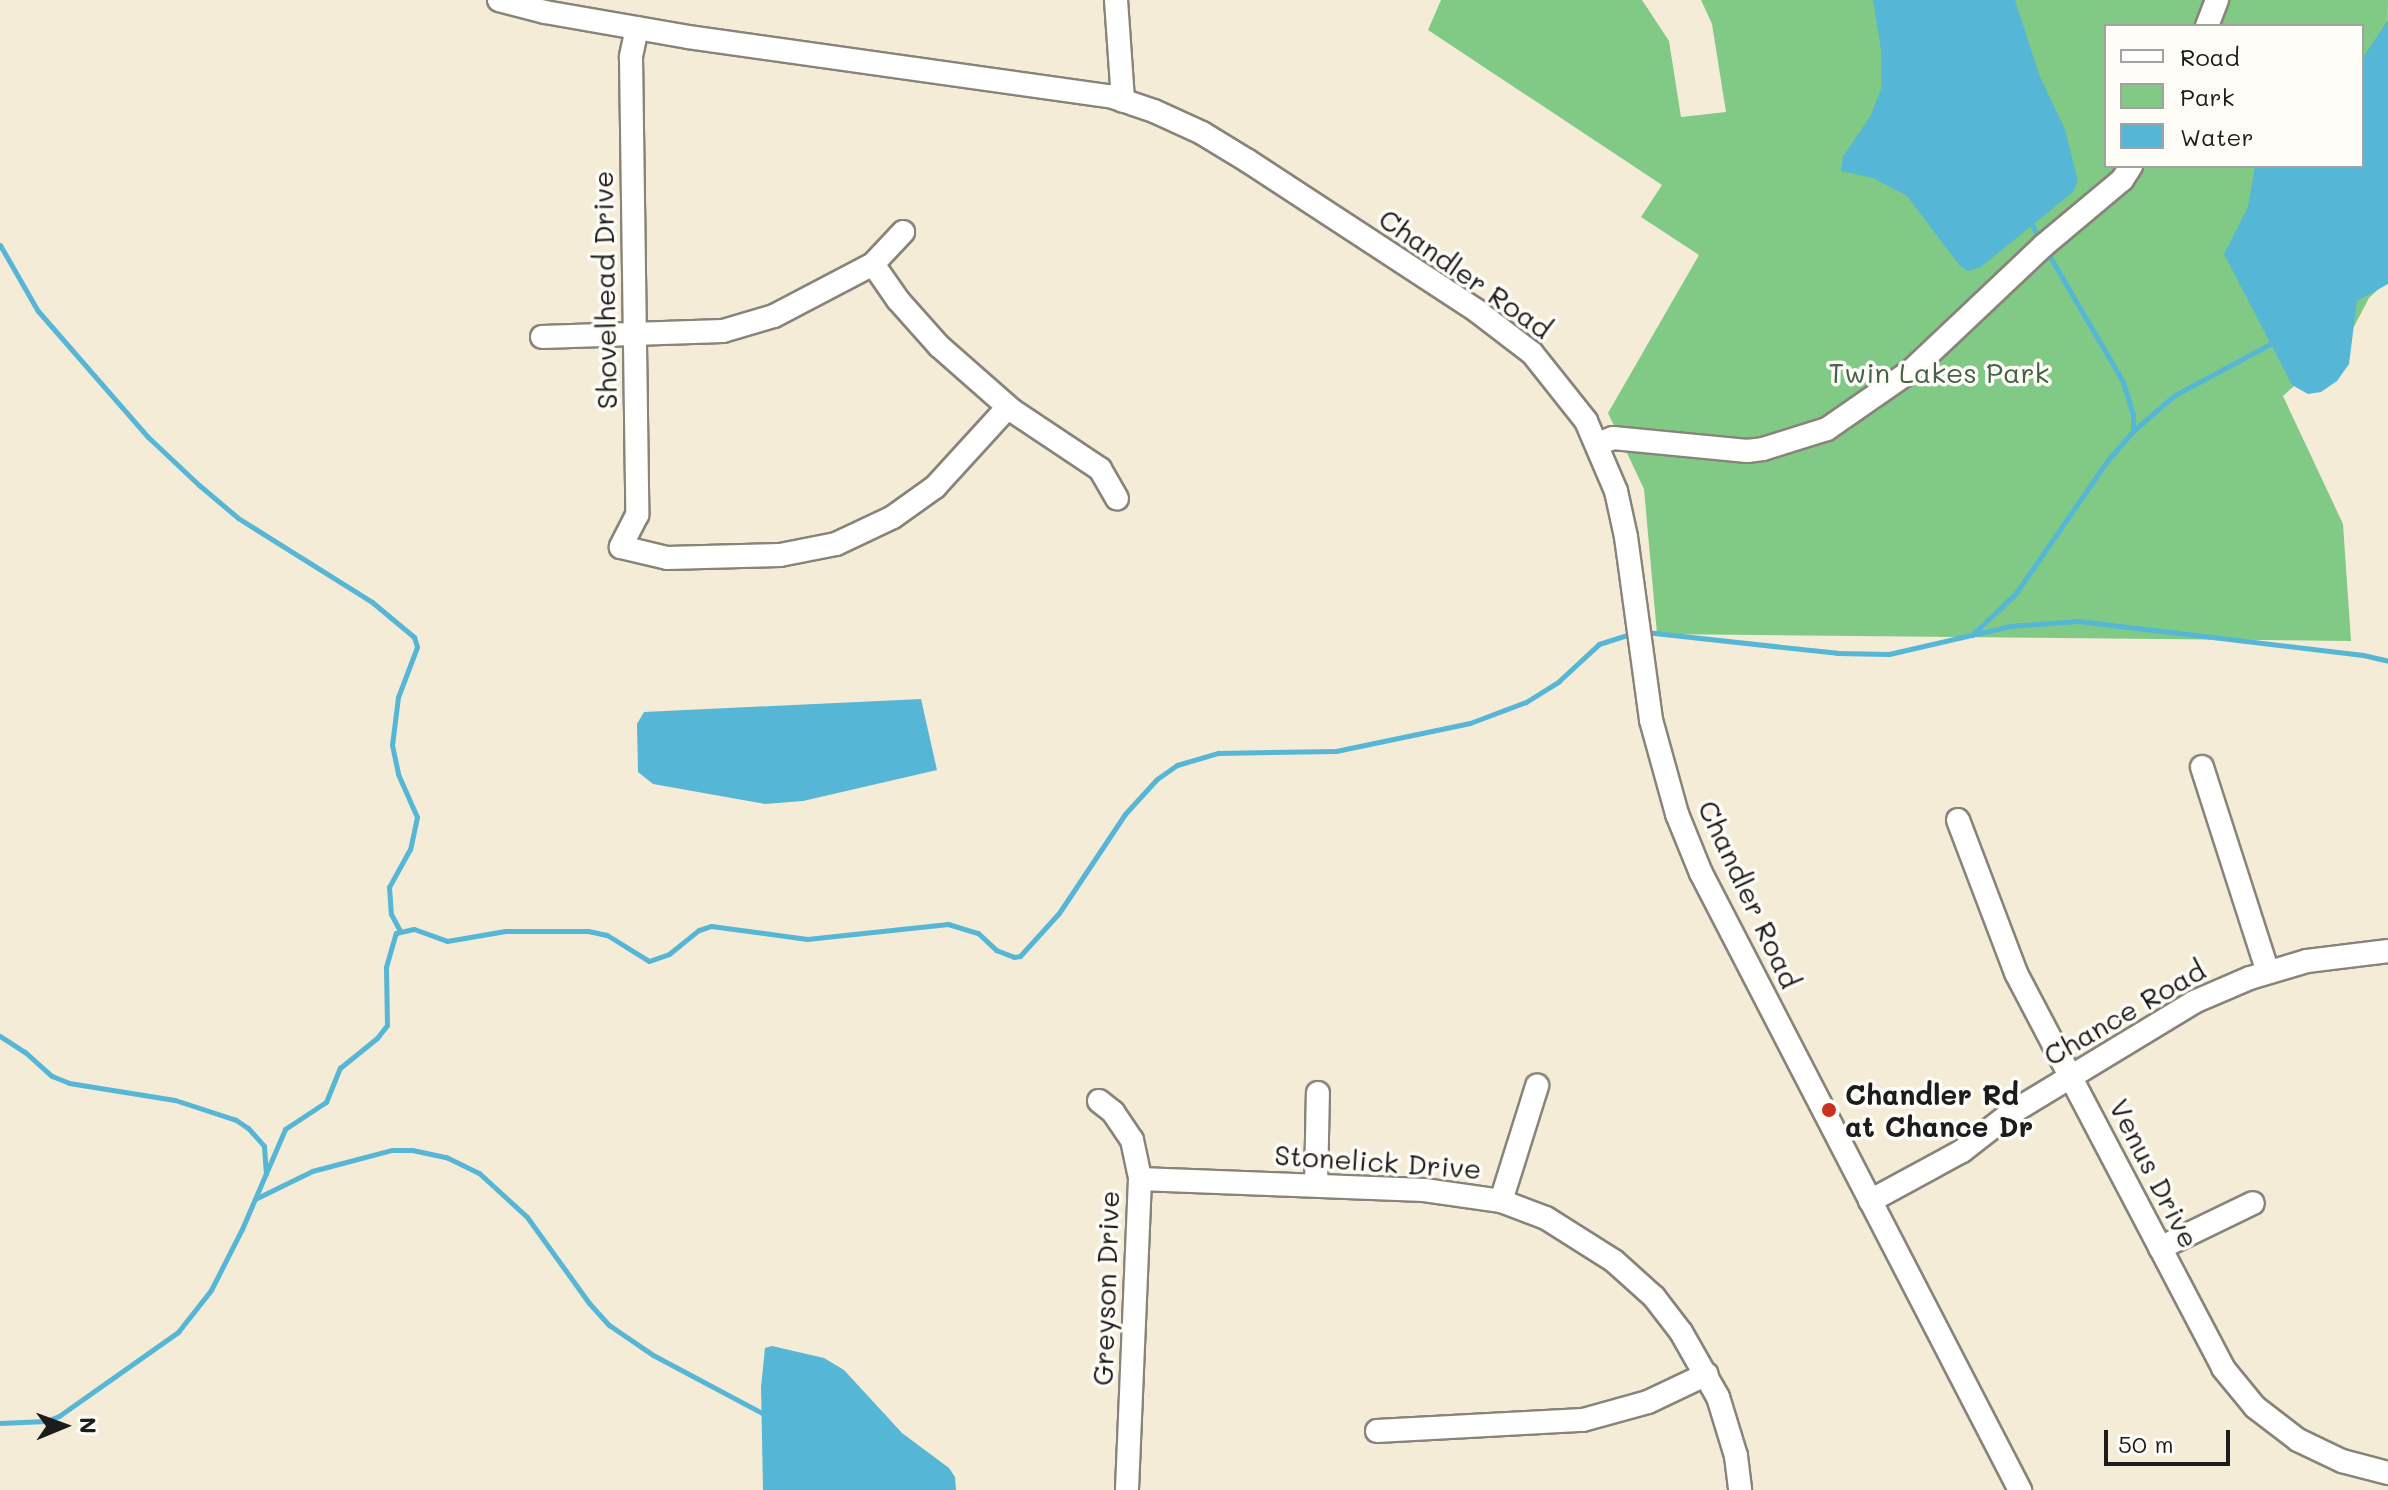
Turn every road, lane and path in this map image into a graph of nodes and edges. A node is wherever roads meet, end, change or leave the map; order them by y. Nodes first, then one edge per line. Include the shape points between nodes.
1 (499, 0) edge
2 (1116, 0) edge
3 (2217, 0) edge
4 (2208, 24) edge
5 (637, 28) junction
6 (1123, 101) junction
7 (2130, 168) edge
8 (903, 232) dead end
9 (873, 264) junction
10 (635, 335) junction
11 (542, 337) dead end
12 (1008, 407) junction
13 (1598, 444) junction
14 (1117, 499) dead end
15 (2202, 767) dead end
16 (1958, 820) dead end
17 (2388, 951) edge
18 (2268, 972) junction
19 (2071, 1077) junction
20 (1537, 1086) dead end
21 (1318, 1093) dead end
22 (1099, 1101) dead end
23 (1140, 1179) junction
24 (1316, 1185) junction
25 (1501, 1201) junction
26 (1870, 1201) junction
27 (2253, 1203) dead end
28 (2160, 1248) junction
29 (1707, 1374) junction
30 (1377, 1431) dead end
31 (2388, 1473) edge
32 (1127, 1490) edge
33 (1740, 1490) edge
34 (2020, 1490) edge

1 - 5 street, Chandler Road
2 - 6 street
3 - 4 street
5 - 6 street, Chandler Road
5 - 10 street, Shovelhead Drive via 631,57
6 - 13 street, Chandler Road via 1202,133 1490,320 1549,371
7 - 13 street via 1912,370 1827,429 1747,451 1613,438
8 - 9 street
9 - 10 street via 774,316 723,331
9 - 12 street via 939,346
10 - 11 street
10 - 12 street, Shovelhead Drive via 637,515 621,547 667,558 780,555 836,544 893,517 935,487
12 - 14 street via 1100,469
13 - 26 street, Chandler Road via 1622,512 1646,689 1677,814 1713,898
15 - 18 street
16 - 19 street, Venus Drive via 2005,949
17 - 18 street, Chance Road via 2307,961
18 - 19 street, Chance Road via 2194,1002
19 - 26 street, Chance Road via 1962,1151
19 - 28 street, Venus Drive
20 - 25 street
21 - 24 street
22 - 23 street, Greyson Drive via 1132,1140
23 - 24 street, Stonelick Drive
23 - 32 street, Greyson Drive
24 - 25 street, Stonelick Drive via 1424,1190
25 - 29 street, Stonelick Drive via 1546,1218 1614,1261 1654,1297
26 - 34 street, Chandler Road
27 - 28 street
28 - 31 street, Venus Drive via 2223,1368 2255,1407 2322,1453
29 - 30 street via 1639,1406 1583,1420
29 - 33 street, Stonelick Drive via 1725,1418

